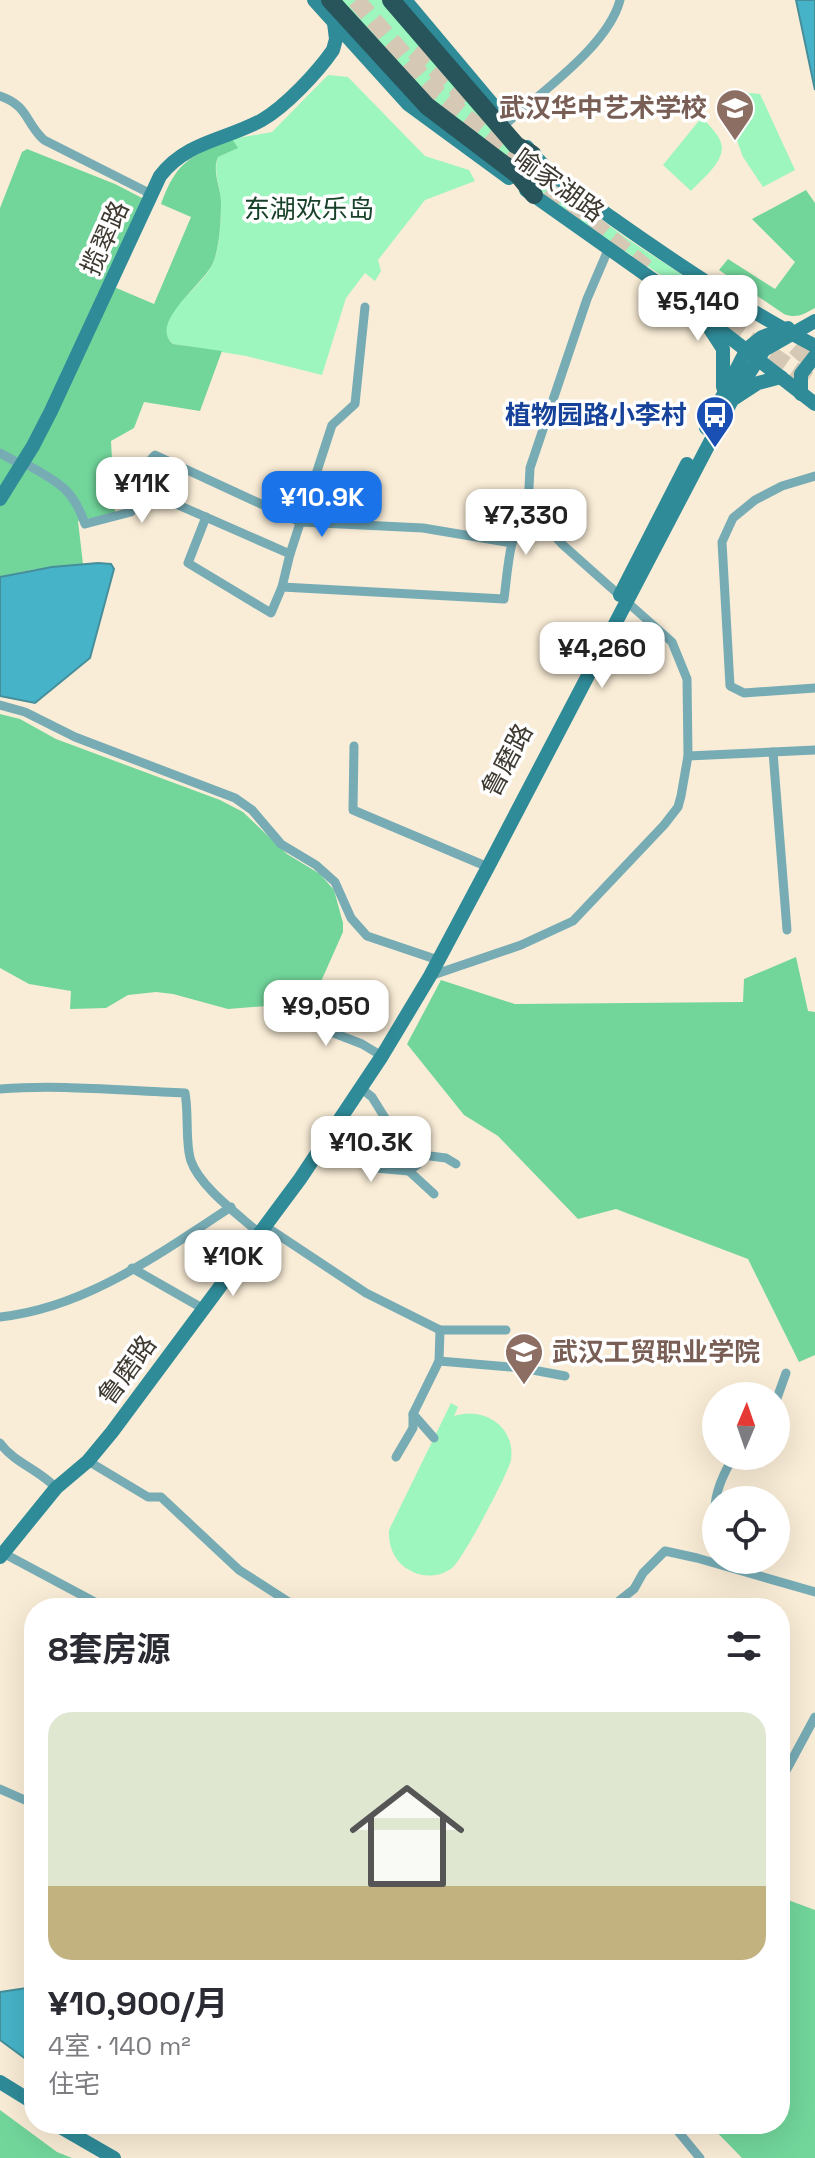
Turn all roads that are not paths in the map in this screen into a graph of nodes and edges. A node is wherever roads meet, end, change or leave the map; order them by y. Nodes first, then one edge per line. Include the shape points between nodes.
1 (314, 0) edge
2 (330, 0) edge
3 (391, 0) edge
4 (405, 0) edge
5 (620, 0) edge
6 (334, 23) junction
7 (364, 57) junction
8 (324, 63) junction
9 (0, 96) edge
10 (507, 123) junction
11 (532, 154) junction
12 (151, 194) junction
13 (534, 195) junction
14 (608, 250) junction
15 (714, 288) junction
16 (683, 301) junction
17 (365, 307) dead end
18 (813, 322) edge
19 (788, 331) junction
20 (815, 346) edge
21 (752, 353) junction
22 (815, 356) edge
23 (781, 377) junction
24 (801, 394) junction
25 (727, 398) junction
26 (815, 404) edge
27 (0, 453) edge
28 (23, 463) junction
29 (815, 476) edge
30 (144, 490) junction
31 (0, 499) edge
32 (528, 507) junction
33 (206, 517) junction
34 (300, 522) junction
35 (512, 543) junction
36 (290, 554) junction
37 (282, 587) junction
38 (622, 600) junction
39 (815, 688) edge
40 (0, 705) edge
41 (354, 746) dead end
42 (815, 750) edge
43 (773, 752) junction
44 (688, 756) junction
45 (484, 865) junction
46 (787, 930) dead end
47 (435, 959) junction
48 (430, 976) junction
49 (414, 1002) junction
50 (282, 1013) dead end
51 (382, 1056) junction
52 (0, 1089) edge
53 (362, 1089) junction
54 (385, 1118) junction
55 (374, 1139) junction
56 (416, 1164) junction
57 (456, 1164) dead end
58 (434, 1194) dead end
59 (231, 1207) junction
60 (262, 1229) junction
61 (132, 1268) junction
62 (202, 1308) junction
63 (0, 1317) edge
64 (440, 1330) junction
65 (506, 1330) dead end
66 (439, 1361) junction
67 (786, 1373) dead end
68 (565, 1376) dead end
69 (783, 1382) edge
70 (413, 1414) junction
71 (434, 1438) dead end
72 (0, 1443) edge
73 (396, 1457) dead end
74 (88, 1461) junction
75 (56, 1488) junction
76 (1, 1556) edge
77 (702, 1560) edge
78 (756, 1574) edge
79 (815, 1592) edge
80 (86, 1598) edge
81 (282, 1598) edge
82 (623, 1598) edge
83 (815, 1717) edge
84 (790, 1763) edge
85 (0, 1789) edge
86 (24, 1800) edge
87 (0, 2082) edge
88 (0, 2091) edge
89 (24, 2097) edge
90 (24, 2106) edge
91 (72, 2134) edge
92 (88, 2134) edge
93 (680, 2134) edge
94 (114, 2158) edge
95 (130, 2158) edge
96 (700, 2158) edge

1 - 6 street, 喻家湖路
2 - 13 highway via 427,106 518,175
3 - 11 highway via 516,145
4 - 10 street, 喻家湖路
5 - 10 street via 600,38
6 - 7 street, 喻家湖路
6 - 8 street via 335,44
7 - 8 street via 342,54
7 - 13 street, 喻家湖路 via 408,104
8 - 12 street, 揽翠路 via 265,118 178,157
9 - 12 street via 22,109 44,140
10 - 11 street, 喻家湖路
11 - 15 street, 喻家湖路 via 558,179
12 - 28 street, 揽翠路
13 - 14 street, 喻家湖路
14 - 16 street, 喻家湖路
14 - 32 street via 530,468
15 - 16 street via 725,304 720,315
15 - 19 street, 喻家湖路
16 - 21 street, 喻家湖路
16 - 25 street via 721,342
17 - 34 street via 355,404 332,425
18 - 19 street
19 - 20 street, 喻家湖路
19 - 21 street
21 - 23 street, 喻家湖路
21 - 25 street, 鲁磨路
22 - 24 street via 801,374
23 - 24 street, 喻家湖路
23 - 25 street
24 - 26 street, 喻家湖路
25 - 38 street, 鲁磨路
27 - 28 street
28 - 30 street via 71,495 85,524 131,512
28 - 31 street, 揽翠路
29 - 39 street via 755,500 733,518 722,542 730,686 744,693
30 - 33 street
30 - 34 street via 141,470 155,455
32 - 35 street
32 - 38 street
33 - 36 street
33 - 37 street via 188,563 271,613
34 - 35 street via 423,528
34 - 36 street
35 - 37 street via 504,599
36 - 37 street
38 - 44 street via 672,642 682,662
38 - 45 street, 鲁磨路
40 - 47 street via 235,798 281,844 335,882 351,918 367,936
41 - 45 street via 353,810
42 - 43 street
43 - 44 street
43 - 46 street
44 - 48 street via 678,807 573,921
45 - 47 street, 鲁磨路
47 - 48 street, 鲁磨路
47 - 49 street, 鲁磨路
48 - 49 street, 鲁磨路
49 - 51 street, 鲁磨路
50 - 51 street
51 - 53 street, 鲁磨路
52 - 59 street via 44,1085 185,1093 189,1158 199,1176
53 - 54 street
53 - 60 street, 鲁磨路
54 - 55 street
54 - 56 street
55 - 56 street
55 - 56 street via 369,1153 375,1168
56 - 57 street via 446,1158
56 - 58 street
59 - 60 street
59 - 61 street
60 - 62 street, 鲁磨路
60 - 64 street via 366,1293
61 - 62 street
61 - 63 street via 72,1300 31,1314
62 - 74 street, 鲁磨路
64 - 65 street
64 - 66 street
66 - 68 street
66 - 70 street
67 - 69 street
70 - 71 street
70 - 73 street via 413,1428
72 - 75 street
74 - 75 street, 鲁磨路
74 - 81 street via 148,1497 161,1497 239,1570
75 - 76 street, 鲁磨路
76 - 80 street
77 - 82 street via 665,1551
78 - 79 street
83 - 84 street
85 - 86 street
87 - 89 street
88 - 90 street
91 - 94 street
92 - 95 street
93 - 96 street

